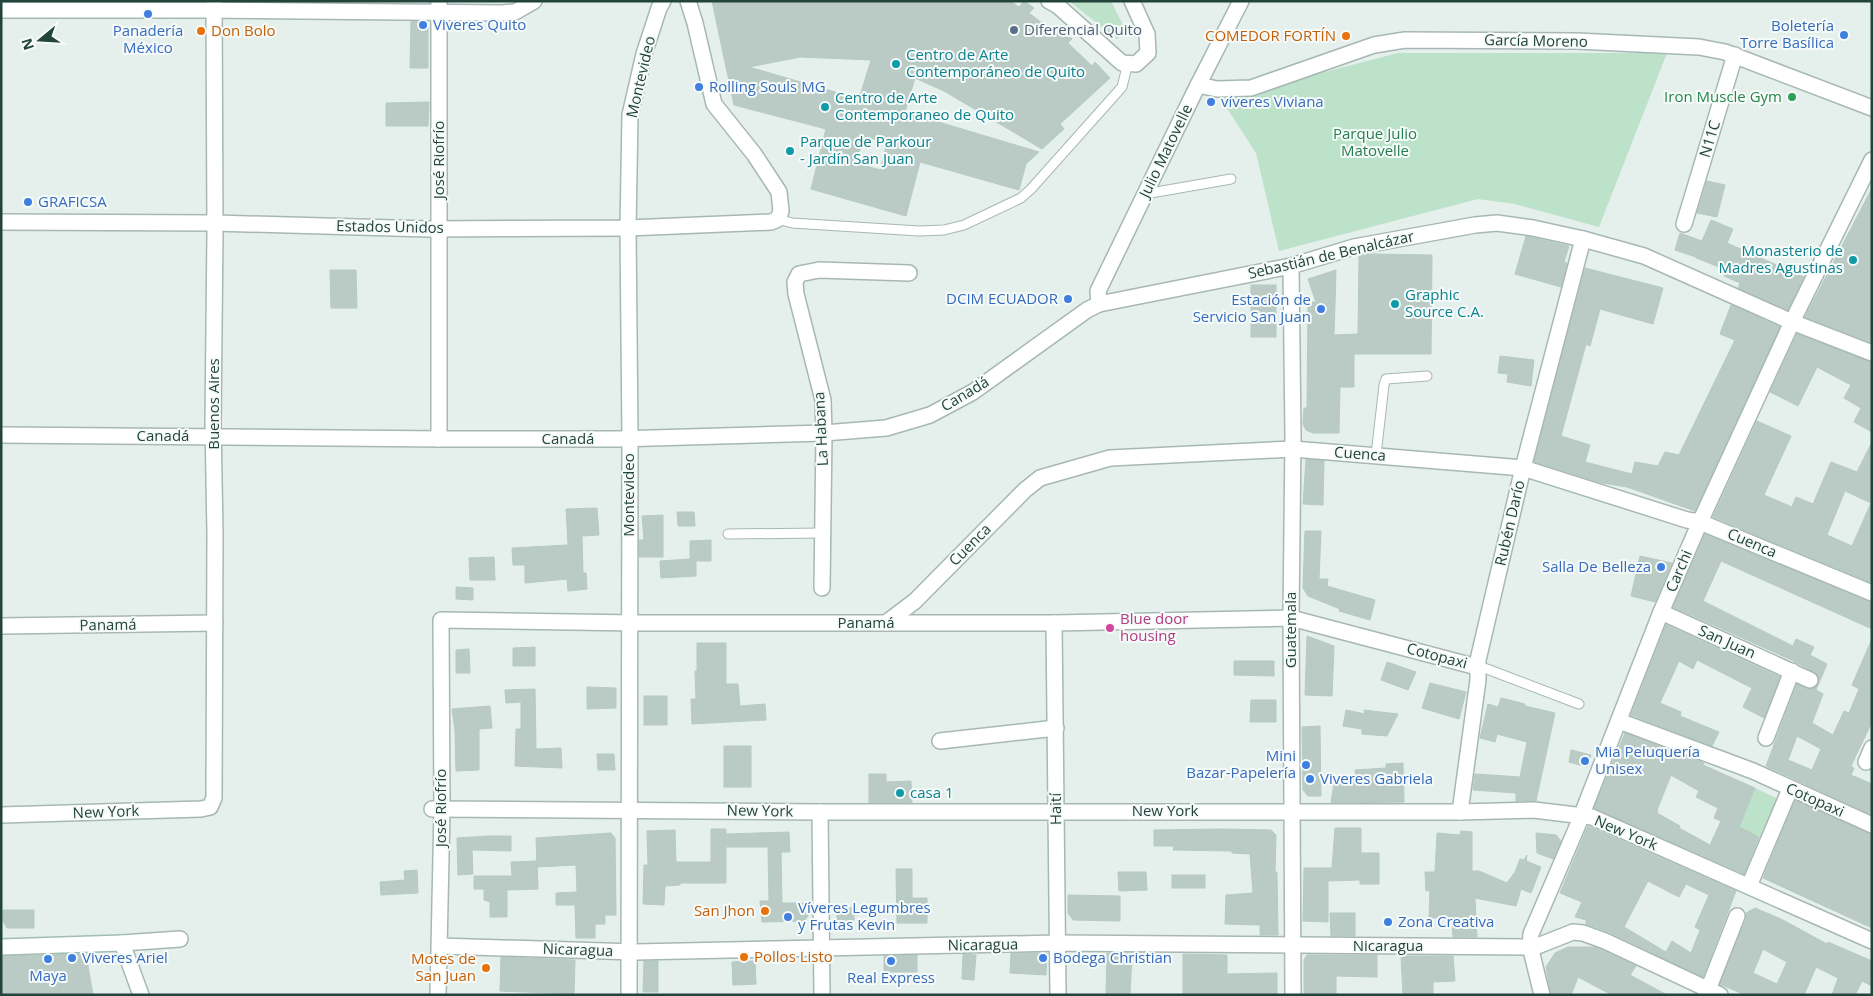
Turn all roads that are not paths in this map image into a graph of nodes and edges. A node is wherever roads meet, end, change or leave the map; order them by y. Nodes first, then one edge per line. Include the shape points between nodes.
1 (534, 1) edge
2 (663, 1) edge
3 (688, 1) edge
4 (1049, 1) edge
5 (1132, 1) edge
6 (1241, 1) edge
7 (214, 6) edge
8 (439, 7) edge
9 (1, 10) edge
10 (1735, 55) junction
11 (1122, 63) junction
12 (1198, 85) junction
13 (1872, 108) edge
14 (1872, 160) edge
15 (1231, 179) dead end
16 (1145, 194) junction
17 (778, 219) junction
18 (1, 222) edge
19 (215, 223) junction
20 (1684, 224) dead end
21 (628, 228) junction
22 (438, 229) junction
23 (1584, 239) junction
24 (1291, 266) junction
25 (909, 273) dead end
26 (1099, 304) junction
27 (1792, 322) junction
28 (1872, 353) edge
29 (1427, 376) dead end
30 (824, 433) junction
31 (1, 435) edge
32 (214, 437) junction
33 (630, 438) junction
34 (439, 439) junction
35 (1293, 449) junction
36 (1376, 455) junction
37 (1523, 468) junction
38 (1700, 522) junction
39 (822, 533) junction
40 (728, 534) dead end
41 (822, 588) dead end
42 (1872, 593) edge
43 (1662, 612) junction
44 (1291, 618) junction
45 (441, 620) joint
46 (215, 623) junction
47 (629, 623) junction
48 (886, 623) junction
49 (1054, 623) junction
50 (1, 626) edge
51 (1477, 667) junction
52 (1792, 671) junction
53 (1810, 680) dead end
54 (1580, 704) dead end
55 (1619, 721) junction
56 (1056, 728) junction
57 (1766, 738) dead end
58 (940, 741) dead end
59 (1790, 789) junction
60 (210, 807) joint
61 (437, 809) junction
62 (629, 810) junction
63 (1056, 811) junction
64 (1293, 811) junction
65 (820, 812) junction
66 (1460, 812) junction
67 (1, 815) edge
68 (1581, 816) junction
69 (1872, 825) edge
70 (1749, 886) junction
71 (1736, 916) dead end
72 (180, 939) dead end
73 (1872, 941) edge
74 (122, 943) junction
75 (1058, 943) junction
76 (440, 946) junction
77 (1293, 946) junction
78 (1530, 946) junction
79 (1, 948) edge
80 (822, 948) junction
81 (628, 951) junction
82 (1711, 993) edge
83 (141, 995) edge
84 (438, 995) edge
85 (629, 995) edge
86 (822, 995) edge
87 (1058, 995) edge
88 (1293, 995) edge
89 (1542, 995) edge

1 - 8 street via 514,12 502,13
2 - 21 street, Montevideo via 644,54 630,115
3 - 17 street via 714,104 779,192 781,211
4 - 11 street
5 - 11 street via 1147,34 1148,53 1136,64
6 - 12 street, Julio Matovelle
7 - 8 street
7 - 9 street
7 - 19 street, Buenos Aires
8 - 22 street, José Riofrío
10 - 12 street, García Moreno via 1700,48 1577,41 1405,40 1374,45 1251,88 1216,89
10 - 13 street, García Moreno
10 - 20 street, N11C
11 - 17 lane via 1126,71 1122,87 1031,189 1021,198 964,225 918,231 792,223
12 - 16 street, Julio Matovelle
14 - 27 street, Carchi
15 - 16 lane
16 - 26 street, Julio Matovelle via 1098,291
17 - 21 street, Estados Unidos via 771,222
18 - 19 street, Estados Unidos
19 - 22 street, Estados Unidos
19 - 32 street, Buenos Aires
21 - 22 street, Estados Unidos
21 - 33 street, Montevideo
22 - 34 street, José Riofrío
23 - 24 street, Sebastián de Benalcázar via 1506,224 1475,224 1354,247
23 - 27 street, Sebastián de Benalcázar via 1644,256
23 - 37 street, Rubén Darío
24 - 26 street, Sebastián de Benalcázar
24 - 35 street, Guatemala
25 - 30 street, La Habana via 819,270 799,274 795,282 796,294 823,400
26 - 30 street, Canadá via 973,392 930,415 886,428
27 - 28 street, Sebastián de Benalcázar
27 - 38 street, Carchi
29 - 36 lane via 1386,379
30 - 33 street, Canadá
30 - 39 street, La Habana
31 - 32 street, Canadá
32 - 34 street, Canadá
32 - 46 street, Buenos Aires
33 - 34 street, Canadá
33 - 47 street, Montevideo
35 - 36 street, Cuenca
35 - 44 street, Guatemala
35 - 48 street, Cuenca via 1110,458 1040,478 914,601
36 - 37 street, Cuenca
37 - 38 street, Cuenca
37 - 51 street, Rubén Darío
38 - 42 street, Cuenca
38 - 43 street, Carchi
39 - 40 lane
39 - 41 street, La Habana
43 - 52 street, San Juan
43 - 55 street, Carchi
44 - 49 street, Panamá
44 - 51 street, Cotopaxi
44 - 64 street, Guatemala
45 - 47 street, Panamá
45 - 61 street, José Riofrío
46 - 50 street, Panamá
46 - 60 street, Buenos Aires via 214,798
47 - 48 street, Panamá
47 - 62 street, Montevideo
48 - 49 street, Panamá
49 - 56 street, Haití
51 - 54 lane, Cotopaxi
51 - 66 street, Rubén Darío via 1478,680
52 - 53 street, San Juan
52 - 57 street
55 - 59 street, Cotopaxi via 1753,771
55 - 68 street, Carchi
56 - 58 street
56 - 63 street, Haití
59 - 69 street, Cotopaxi
59 - 70 street
60 - 67 street, New York
61 - 62 street, New York
61 - 76 street, José Riofrío
62 - 65 street, New York
62 - 81 street, Montevideo
63 - 64 street, New York
63 - 65 street, New York
63 - 75 street, Haití
64 - 66 street, New York
64 - 77 street, Guatemala
65 - 80 street
66 - 68 street, New York via 1534,810
68 - 70 street, New York via 1592,817
68 - 78 street, Carchi via 1531,934
70 - 73 street, New York
71 - 82 street
72 - 74 street
74 - 79 street
74 - 83 street
75 - 77 street, Nicaragua
75 - 80 street, Nicaragua
75 - 87 street, Haití
76 - 81 street, Nicaragua
76 - 84 street, José Riofrío
77 - 78 street, Nicaragua
77 - 88 street, Guatemala
78 - 82 street, Nicaragua via 1573,932 1583,933
78 - 89 street, Carchi
80 - 81 street, Nicaragua
80 - 86 street
81 - 85 street, Montevideo

